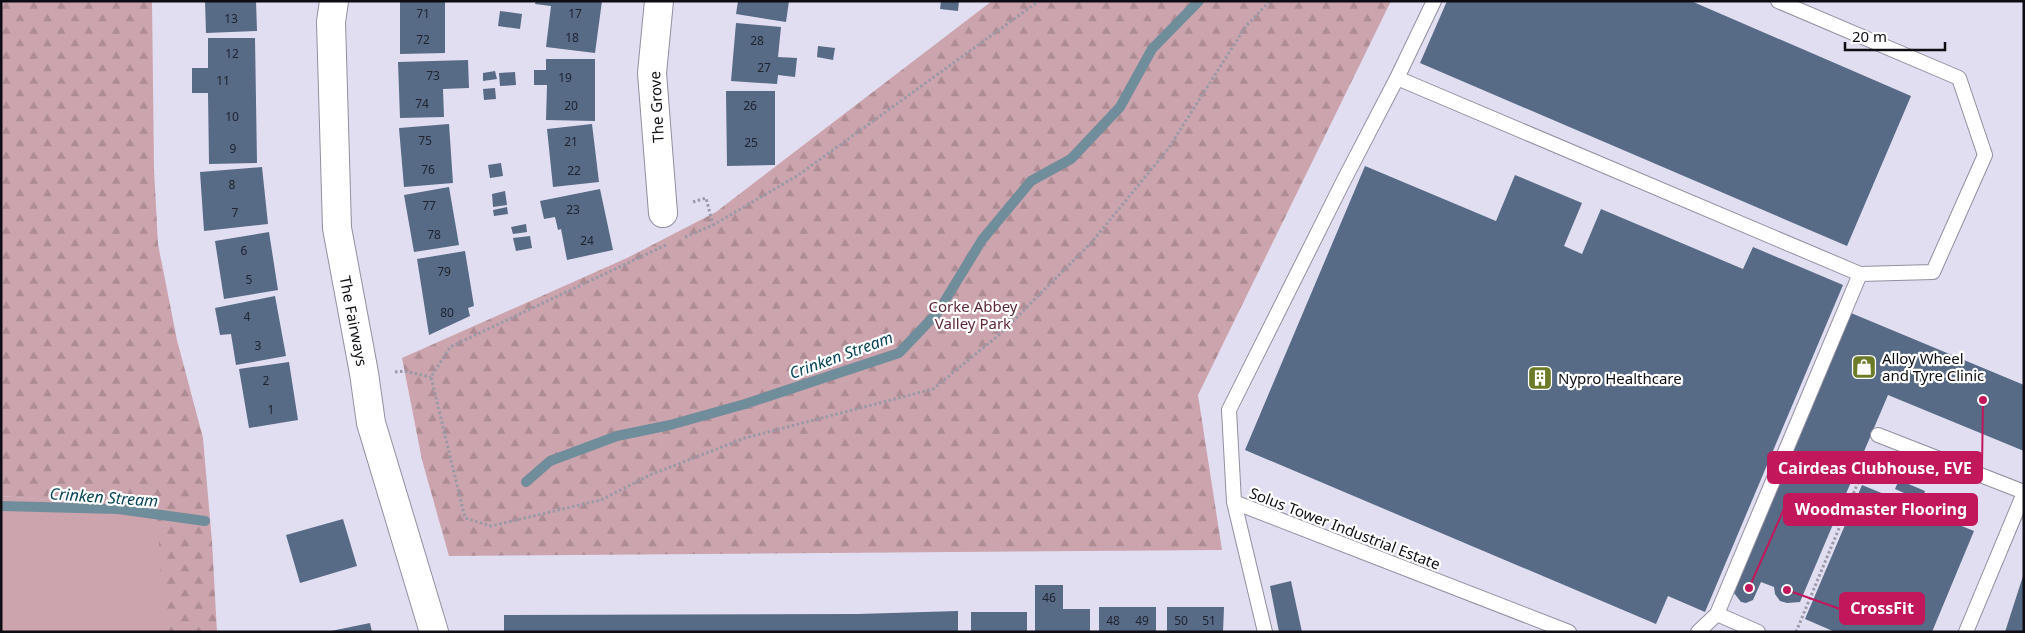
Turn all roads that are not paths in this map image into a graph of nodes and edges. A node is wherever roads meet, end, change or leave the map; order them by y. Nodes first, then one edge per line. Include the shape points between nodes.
1 (334, 1) edge
2 (659, 1) edge
3 (1434, 1) edge
4 (1778, 1) edge
5 (1397, 78) junction
6 (664, 213) dead end
7 (1860, 274) junction
8 (1878, 435) road end
9 (2024, 492) edge
10 (1234, 502) junction
11 (1717, 614) junction
12 (434, 632) edge
13 (1266, 632) edge
14 (1569, 632) edge
15 (1698, 632) edge
16 (1758, 632) edge
17 (1966, 632) edge

1 - 12 street, The Fairways via 331,22 337,228 371,423
2 - 6 street, The Grove via 652,73
3 - 5 lane
4 - 7 lane via 1959,78 1985,155 1933,272
5 - 7 lane
5 - 10 lane via 1229,410
7 - 11 lane
8 - 9 lane
9 - 17 lane
10 - 13 lane, Solus Tower Industrial Estate
10 - 14 lane, Solus Tower Industrial Estate
11 - 15 lane
11 - 16 lane

